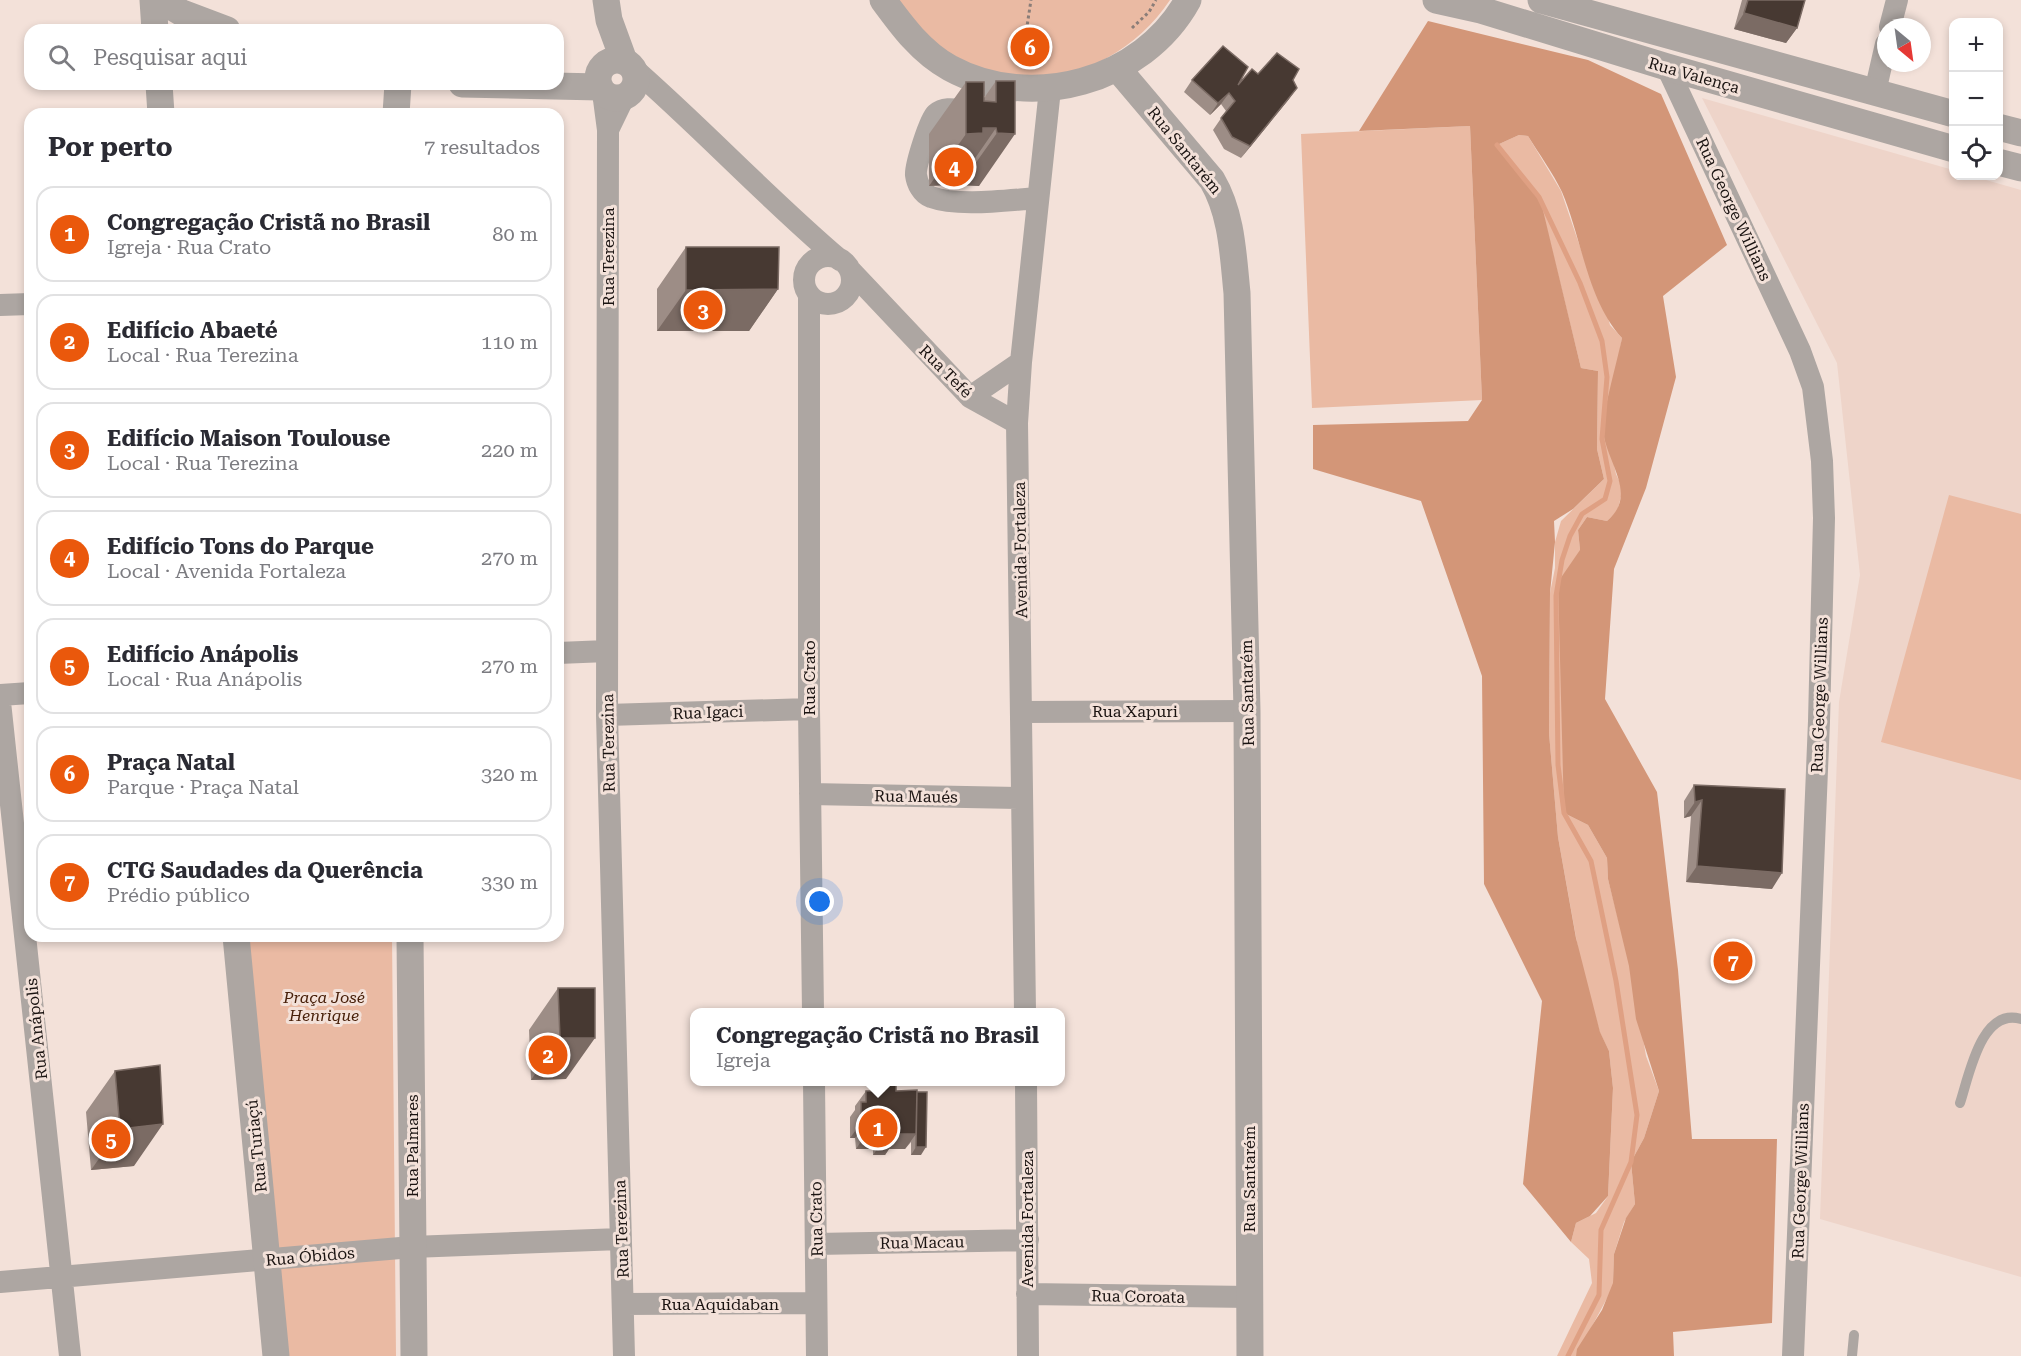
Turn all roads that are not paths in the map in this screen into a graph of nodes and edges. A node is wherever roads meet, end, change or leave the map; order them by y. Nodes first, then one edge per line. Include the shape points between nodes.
1 (153, 0) edge
2 (160, 0) edge
3 (883, 0) edge
4 (1188, 0) edge
5 (1436, 0) edge
6 (1541, 0) edge
7 (1897, 0) edge
8 (1482, 5) edge
9 (607, 10) edge
10 (1892, 18) edge
11 (155, 24) edge
12 (211, 24) edge
13 (1667, 67) junction
14 (1118, 69) junction
15 (1880, 72) edge
16 (617, 80) junction
17 (564, 81) edge
18 (1050, 89) junction
19 (159, 90) edge
20 (398, 90) edge
21 (1875, 92) junction
22 (161, 108) edge
23 (396, 108) edge
24 (968, 111) edge
25 (1949, 113) edge
26 (2003, 128) edge
27 (2021, 133) edge
28 (1949, 148) edge
29 (2003, 163) edge
30 (2021, 168) edge
31 (1038, 198) junction
32 (787, 215) junction
33 (845, 265) junction
34 (808, 268) junction
35 (809, 295) junction
36 (841, 300) junction
37 (24, 304) edge
38 (0, 305) edge
39 (883, 307) junction
40 (810, 344) junction
41 (1021, 362) junction
42 (970, 397) junction
43 (1017, 423) junction
44 (607, 651) junction
45 (564, 653) edge
46 (24, 693) edge
47 (0, 695) edge
48 (0, 702) edge
49 (809, 709) junction
50 (1247, 711) junction
51 (1023, 712) junction
52 (607, 716) junction
53 (810, 794) junction
54 (1022, 798) junction
55 (24, 918) edge
56 (27, 942) edge
57 (237, 942) edge
58 (410, 942) edge
59 (813, 1008) edge
60 (1025, 1008) edge
61 (2021, 1019) edge
62 (814, 1086) edge
63 (1026, 1086) edge
64 (1960, 1103) dead end
65 (620, 1239) junction
66 (1028, 1240) junction
67 (816, 1244) junction
68 (412, 1247) junction
69 (267, 1259) junction
70 (64, 1278) junction
71 (0, 1282) edge
72 (1027, 1294) junction
73 (1250, 1297) junction
74 (816, 1303) junction
75 (623, 1304) junction
76 (1854, 1335) dead end
77 (70, 1356) edge
78 (276, 1356) edge
79 (414, 1356) edge
80 (624, 1356) edge
81 (817, 1356) edge
82 (1028, 1356) edge
83 (1250, 1356) edge
84 (1793, 1356) edge
85 (1852, 1356) edge

1 - 11 street
2 - 12 street
3 - 18 street via 909,36 950,68 998,86
4 - 14 street via 1152,46
5 - 8 street, Rua Valença
6 - 21 street, Rua Valença
7 - 10 street
8 - 13 street, Rua Valença
9 - 16 street, Rua Terezina
13 - 28 street, Rua Valença
13 - 84 street, Rua George Willians via 1800,351 1813,387 1821,461 1824,518 1819,722
14 - 18 street
14 - 50 street, Rua Santarém via 1212,180 1223,198 1232,242 1237,293
15 - 21 street
16 - 17 street
16 - 32 street, Rua Tefé via 667,98
16 - 44 street, Rua Terezina via 609,130
18 - 31 street, Avenida Fortaleza
19 - 22 street
20 - 23 street
21 - 25 street, Rua Valença
24 - 31 street via 948,109 932,119 915,173 920,189 942,199
26 - 27 street
29 - 30 street
31 - 41 street, Avenida Fortaleza
32 - 33 street, Rua Tefé
32 - 34 street, Rua Tefé
33 - 34 street via 826,257
33 - 36 street via 852,285
33 - 39 street, Rua Tefé
34 - 35 street via 804,282
35 - 36 street via 822,304
35 - 40 street, Rua Crato
36 - 39 street
36 - 40 street
37 - 38 street
39 - 42 street, Rua Tefé
40 - 49 street, Rua Crato
41 - 42 street
41 - 43 street, Avenida Fortaleza
42 - 43 street, Rua Tefé
43 - 51 street, Avenida Fortaleza
44 - 45 street
44 - 52 street, Rua Terezina
46 - 47 street
48 - 55 street, Rua Anápolis
49 - 52 street, Rua Igaci
49 - 53 street, Rua Crato
50 - 51 street, Rua Xapuri
50 - 73 street, Rua Santarém
51 - 54 street, Avenida Fortaleza
52 - 65 street, Rua Terezina
53 - 54 street, Rua Maués
53 - 59 street, Rua Crato
54 - 60 street, Avenida Fortaleza
56 - 70 street, Rua Anápolis
57 - 69 street, Rua Turiaçú
58 - 68 street, Rua Palmares
61 - 64 lane via 2014,1017 1994,1024 1981,1040
62 - 67 street, Rua Crato
63 - 66 street, Avenida Fortaleza
65 - 68 street, Rua Óbidos
65 - 75 street, Rua Terezina
66 - 67 street, Rua Macau
66 - 72 street, Avenida Fortaleza
67 - 74 street, Rua Crato
68 - 69 street, Rua Óbidos
68 - 79 street, Rua Palmares
69 - 70 street, Rua Óbidos
69 - 78 street, Rua Turiaçú
70 - 71 street, Rua Óbidos
70 - 77 street, Rua Anápolis
72 - 73 street, Rua Coroata
72 - 82 street, Avenida Fortaleza
73 - 83 street, Rua Santarém
74 - 75 street, Rua Aquidaban
74 - 81 street, Rua Crato
75 - 80 street, Rua Terezina
76 - 85 lane

